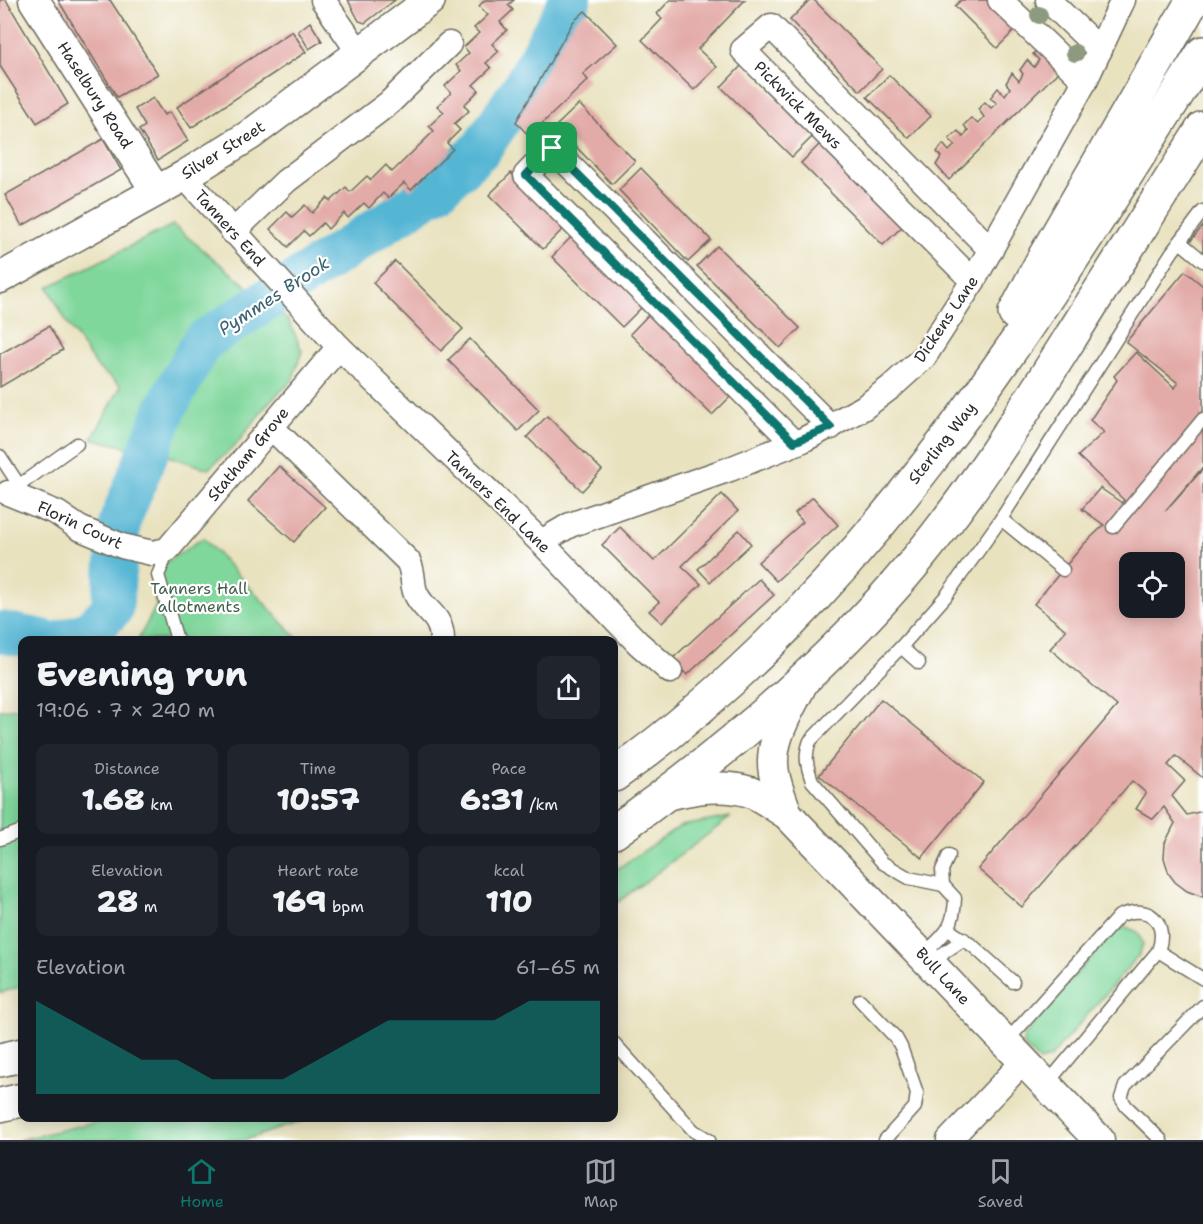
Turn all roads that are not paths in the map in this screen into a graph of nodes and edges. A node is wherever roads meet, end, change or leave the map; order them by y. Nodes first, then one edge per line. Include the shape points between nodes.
1 (34, 0) edge
2 (323, 0) edge
3 (430, 0) edge
4 (1000, 0) edge
5 (1048, 0) edge
6 (1123, 0) edge
7 (1193, 0) edge
8 (449, 44) dead end
9 (1100, 50) junction
10 (1203, 53) edge
11 (360, 54) junction
12 (1085, 81) junction
13 (1203, 128) edge
14 (184, 176) junction
15 (156, 191) junction
16 (1203, 211) edge
17 (233, 231) junction
18 (1180, 242) junction
19 (991, 250) junction
20 (1203, 261) edge
21 (0, 278) edge
22 (973, 281) junction
23 (333, 340) junction
24 (1203, 419) edge
25 (271, 427) junction
26 (831, 427) junction
27 (956, 427) junction
28 (794, 442) junction
29 (77, 444) dead end
30 (0, 456) edge
31 (9, 492) edge
32 (1001, 519) junction
33 (1113, 526) dead end
34 (541, 542) junction
35 (160, 551) junction
36 (1063, 570) dead end
37 (176, 636) edge
38 (441, 636) edge
39 (901, 647) junction
40 (919, 663) dead end
41 (670, 671) dead end
42 (807, 675) junction
43 (618, 772) edge
44 (666, 795) junction
45 (787, 814) junction
46 (618, 829) edge
47 (18, 832) edge
48 (0, 839) edge
49 (950, 855) dead end
50 (943, 885) junction
51 (949, 930) junction
52 (964, 939) junction
53 (1158, 951) junction
54 (928, 960) junction
55 (1203, 979) edge
56 (1013, 981) dead end
57 (860, 1000) dead end
58 (1203, 1005) edge
59 (618, 1047) edge
60 (1015, 1052) junction
61 (18, 1056) edge
62 (0, 1060) edge
63 (1046, 1085) junction
64 (18, 1101) edge
65 (0, 1106) edge
66 (709, 1140) edge
67 (885, 1140) edge
68 (949, 1140) edge
69 (1099, 1140) edge
70 (1161, 1140) edge

1 - 15 street, Haselbury Road
2 - 11 street
3 - 11 street, Silver Street
4 - 12 street
5 - 9 street
6 - 9 street, Dickens Lane
7 - 27 highway via 1045,256
8 - 17 street via 389,103 286,181
9 - 12 street, Dickens Lane
10 - 27 highway, Sterling Way via 1061,278
11 - 14 street, Silver Street via 250,135
12 - 19 street, Dickens Lane
13 - 42 highway via 969,491 914,563
14 - 15 street, Silver Street
14 - 17 street, Tanners End
15 - 21 street, Silver Street
16 - 18 lane
17 - 23 street, Tanners End
18 - 20 lane
18 - 32 lane
19 - 22 street, Dickens Lane
19 - 22 street, Pickwick Mews via 771,26 743,50
22 - 26 street, Dickens Lane via 924,357 882,394
23 - 25 street, Statham Grove
23 - 34 street, Tanners End Lane
24 - 33 lane
25 - 35 street, Statham Grove
25 - 38 street via 408,561 416,594 434,615
26 - 28 street, Dickens Lane
26 - 28 street via 552,148 526,175
27 - 43 highway, Sterling Way via 860,548 789,624 721,689
28 - 34 street, Dickens Lane via 730,469 570,525
29 - 31 lane
30 - 31 lane
31 - 35 street, Florin Court via 122,546
32 - 36 lane
32 - 39 lane via 946,596
34 - 41 street, Tanners End Lane
35 - 37 lane via 168,552 158,575
39 - 40 lane
39 - 50 lane via 810,741 807,766 812,781 883,863 909,878
42 - 44 highway
42 - 45 street via 784,719 774,757 774,772
44 - 45 street via 695,789 738,790 750,792
44 - 46 highway
45 - 54 street, Bull Lane
47 - 48 lane
49 - 50 lane via 942,870
50 - 51 lane via 955,898 955,917
51 - 52 lane
51 - 54 lane
52 - 54 lane
52 - 56 lane
53 - 55 lane
53 - 60 lane via 1162,939 1153,916 1140,911 1119,916
53 - 63 lane
54 - 60 street, Bull Lane
57 - 67 lane via 896,1038 918,1093 915,1107
58 - 70 lane via 1125,1086 1121,1098
59 - 66 lane via 694,1131
60 - 63 street, Bull Lane
60 - 68 street
61 - 62 highway
63 - 69 street, Bull Lane
64 - 65 highway

